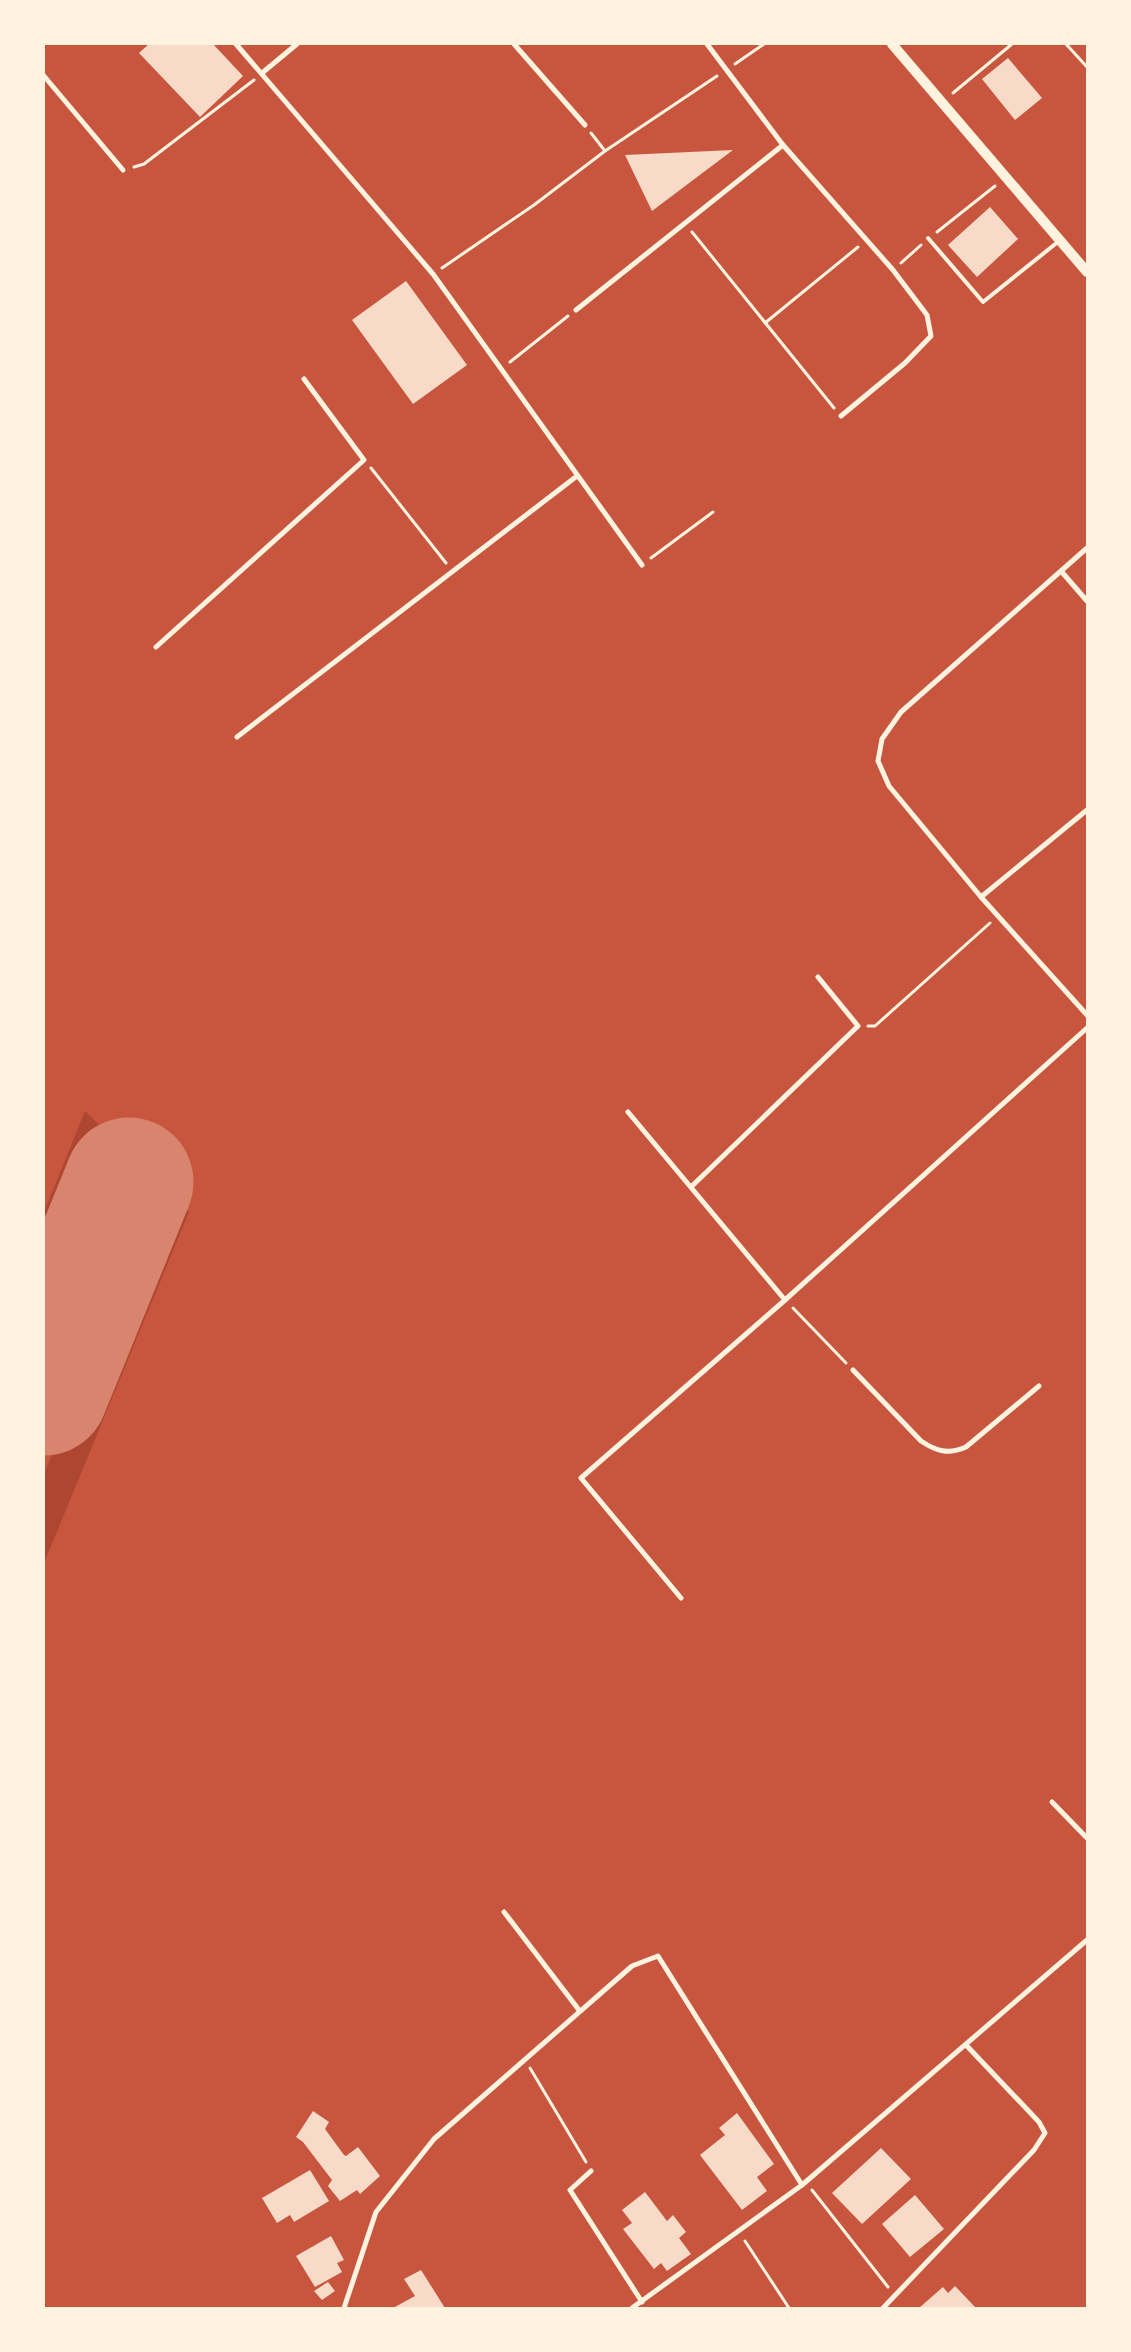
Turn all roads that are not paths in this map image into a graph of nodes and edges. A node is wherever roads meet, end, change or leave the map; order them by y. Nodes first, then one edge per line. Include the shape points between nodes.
1 (236, 44) edge
2 (297, 44) edge
3 (514, 44) edge
4 (707, 44) edge
5 (892, 44) edge
6 (262, 74) junction
7 (44, 76) edge
8 (585, 125) road end
9 (783, 145) junction
10 (123, 170) road end
11 (928, 238) road end
12 (1059, 241) junction
13 (1087, 272) edge
14 (576, 310) road end
15 (304, 379) dead end
16 (841, 416) road end
17 (578, 476) junction
18 (1087, 548) edge
19 (642, 565) road end
20 (1061, 571) junction
21 (1087, 601) edge
22 (156, 647) dead end
23 (236, 737) dead end
24 (1087, 810) edge
25 (981, 897) junction
26 (818, 977) dead end
27 (1087, 1015) edge
28 (1087, 1028) edge
29 (628, 1112) dead end
30 (692, 1186) junction
31 (785, 1300) junction
32 (853, 1370) road end
33 (1040, 1386) dead end
34 (681, 1598) dead end
35 (1052, 1802) dead end
36 (1087, 1838) edge
37 (504, 1912) dead end
38 (1087, 1940) edge
39 (579, 2010) junction
40 (966, 2045) junction
41 (591, 2171) road end
42 (803, 2183) junction
43 (642, 2302) junction
44 (344, 2308) edge
45 (632, 2308) edge
46 (883, 2308) edge

1 - 6 street
2 - 6 street
3 - 8 street
4 - 9 street
5 - 12 main road
6 - 17 street via 433,274
7 - 10 street
9 - 14 street
9 - 16 street via 893,270 927,315 931,336 905,363
11 - 12 lane via 983,302
12 - 13 main road
15 - 22 street via 364,460
17 - 19 street
17 - 23 street
18 - 20 street
20 - 21 street
20 - 25 street via 901,712 882,739 878,761 889,786
24 - 25 street
25 - 27 street
26 - 30 street via 858,1026
28 - 31 street
29 - 30 street
30 - 31 street
31 - 34 street via 581,1478
32 - 33 street via 921,1440 942,1452 955,1452 966,1447
35 - 36 street
37 - 39 street
38 - 40 street
39 - 42 street via 632,1966 658,1956
39 - 44 street via 434,2139 376,2212
40 - 42 street
40 - 46 street via 1039,2122 1045,2133 1034,2150
41 - 43 street via 570,2190
42 - 43 street
43 - 45 street

